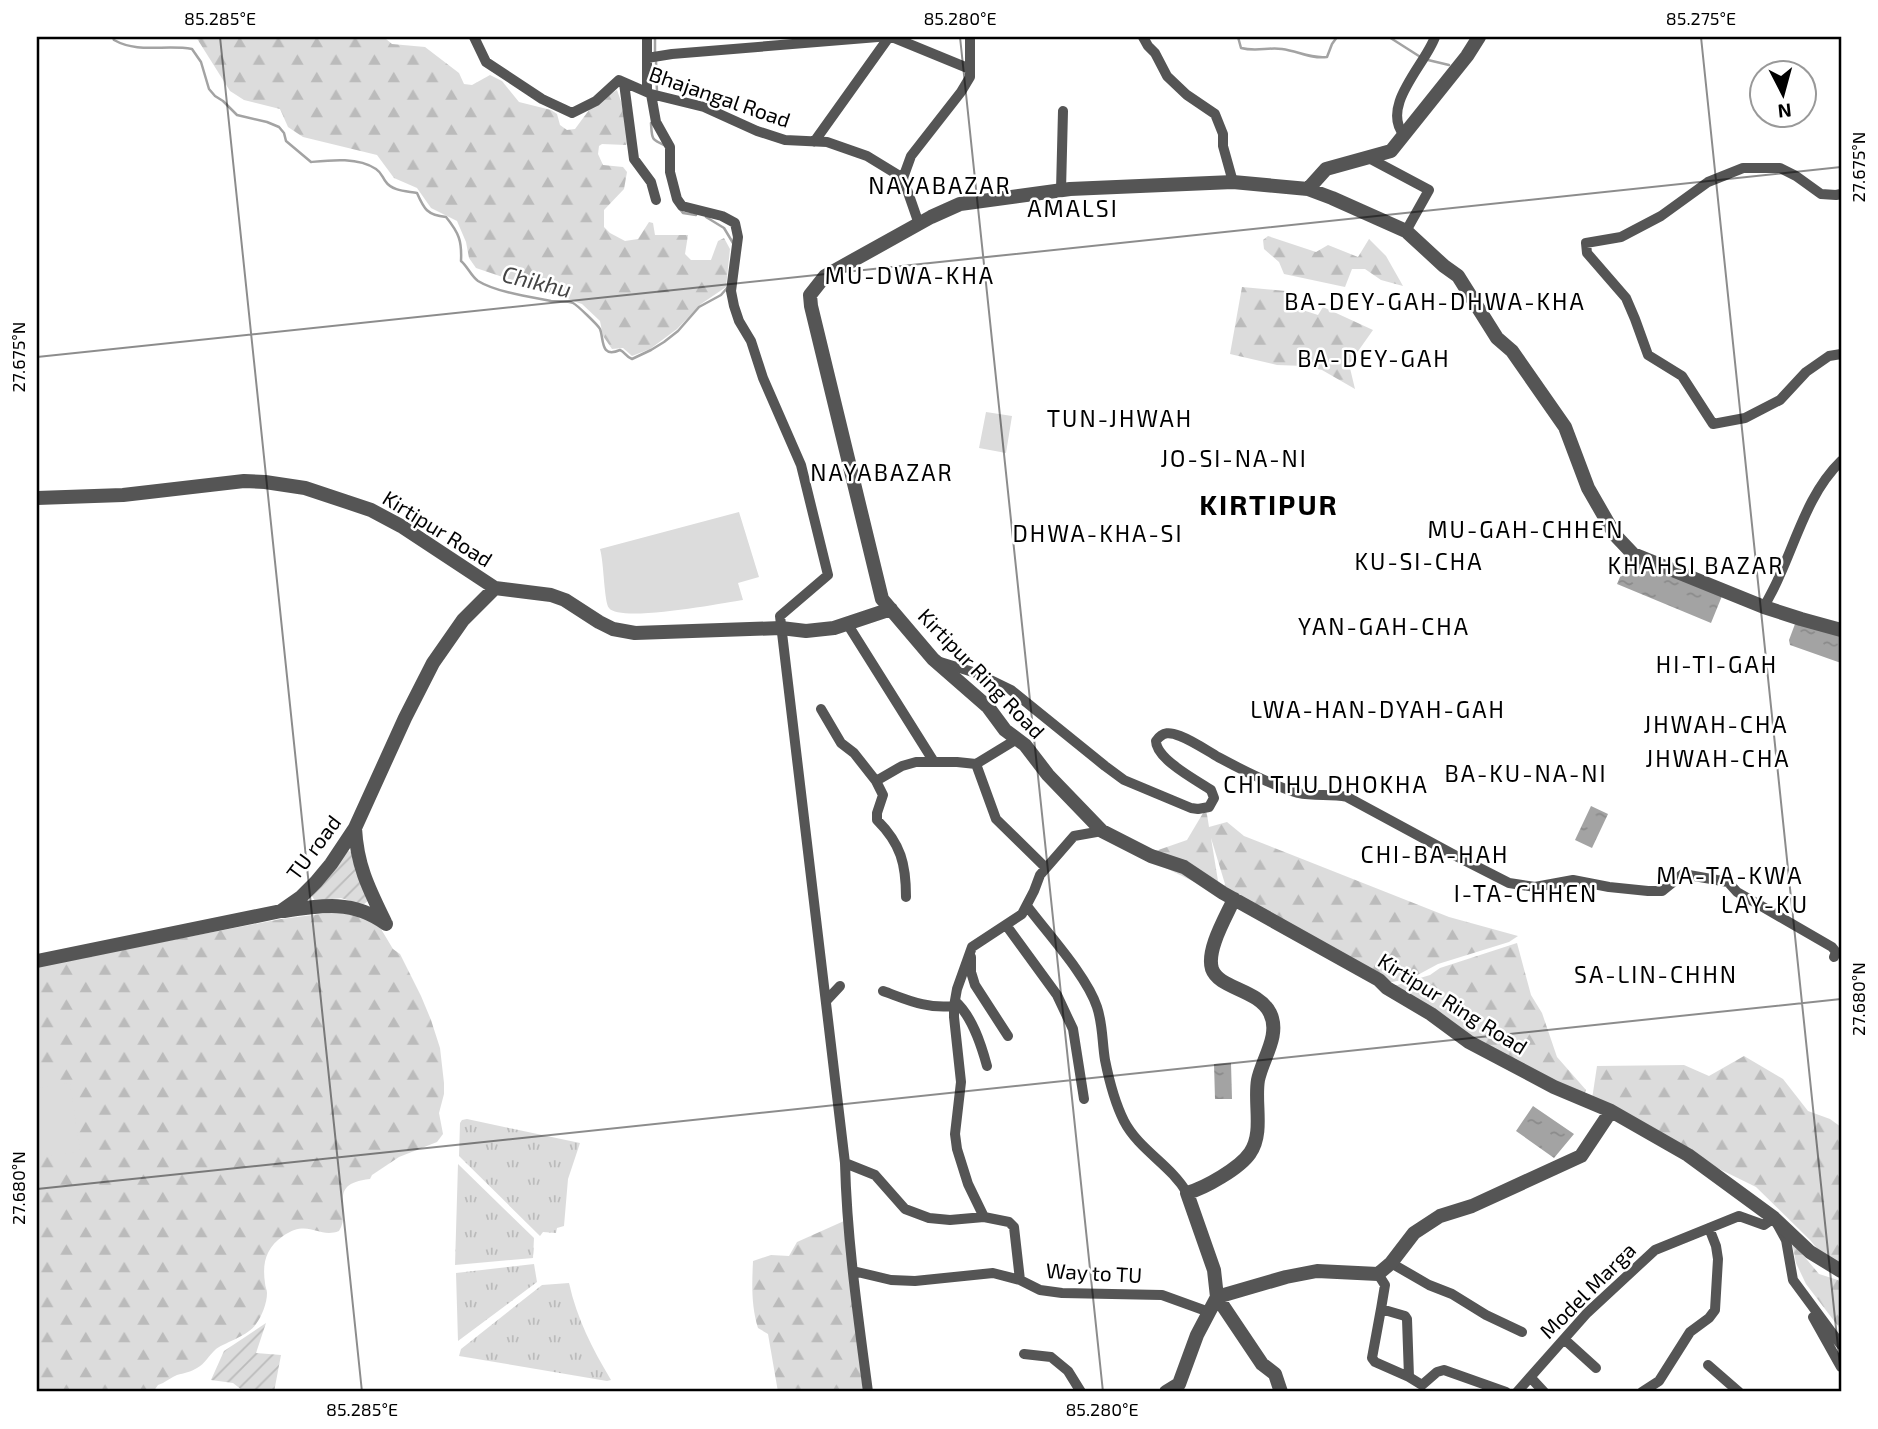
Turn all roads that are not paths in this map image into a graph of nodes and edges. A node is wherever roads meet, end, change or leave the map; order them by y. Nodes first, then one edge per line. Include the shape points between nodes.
1 (474, 37) edge
2 (647, 37) edge
3 (878, 37) edge
4 (890, 37) edge
5 (970, 37) edge
6 (1143, 37) edge
7 (1434, 37) edge
8 (1479, 37) edge
9 (647, 58) junction
10 (970, 69) junction
11 (624, 83) junction
12 (649, 93) junction
13 (1063, 111) dead end
14 (1404, 135) junction
15 (814, 142) junction
16 (1367, 158) junction
17 (903, 178) junction
18 (1233, 182) junction
19 (1308, 189) junction
20 (1061, 190) junction
21 (1841, 194) edge
22 (656, 200) dead end
23 (919, 224) junction
24 (1406, 231) junction
25 (1841, 354) edge
26 (1841, 461) edge
27 (37, 498) edge
28 (495, 589) junction
29 (1764, 607) junction
30 (891, 609) junction
31 (848, 625) junction
32 (781, 628) junction
33 (1841, 630) edge
34 (933, 659) junction
35 (821, 709) dead end
36 (1017, 739) junction
37 (934, 762) junction
38 (976, 764) junction
39 (876, 781) junction
40 (355, 828) junction
41 (1102, 831) junction
42 (1046, 868) junction
43 (906, 897) dead end
44 (1234, 899) junction
45 (1027, 906) junction
46 (281, 911) junction
47 (1006, 925) junction
48 (972, 947) junction
49 (1834, 957) dead end
50 (37, 961) edge
51 (840, 986) dead end
52 (883, 991) dead end
53 (826, 1001) junction
54 (954, 1003) junction
55 (1008, 1036) dead end
56 (987, 1066) dead end
57 (1084, 1099) dead end
58 (1611, 1111) junction
59 (845, 1163) junction
60 (1187, 1193) junction
61 (984, 1217) junction
62 (1774, 1218) junction
63 (1709, 1228) junction
64 (1391, 1264) junction
65 (853, 1271) junction
66 (1841, 1271) edge
67 (1378, 1274) junction
68 (1020, 1280) junction
69 (1794, 1280) junction
70 (1217, 1297) junction
71 (1381, 1308) junction
72 (1209, 1312) junction
73 (1522, 1332) dead end
74 (1564, 1339) junction
75 (1841, 1345) edge
76 (1024, 1354) dead end
77 (1708, 1365) dead end
78 (1841, 1367) edge
79 (1596, 1368) dead end
80 (1409, 1377) junction
81 (1531, 1378) junction
82 (868, 1392) edge
83 (1081, 1392) edge
84 (1166, 1392) edge
85 (1281, 1392) edge
86 (1506, 1392) edge
87 (1517, 1392) edge
88 (1544, 1392) edge
89 (1642, 1392) edge
90 (1739, 1392) edge

1 - 11 street, Bhajangal Road via 486,62 572,113 596,101 619,80
2 - 9 street
3 - 9 street
4 - 10 street
4 - 15 street
5 - 10 street
6 - 18 street via 1167,76 1215,114
7 - 14 street via 1398,99
8 - 14 street
9 - 12 street
10 - 17 street via 966,84 911,156
11 - 12 street, Bhajangal Road
11 - 22 street via 634,159 652,182
12 - 15 street, Bhajangal Road via 704,107 785,140
12 - 32 street via 656,122 670,147 677,199 682,206 735,223 734,306 801,465 828,575 780,616
13 - 20 street
14 - 16 street via 1391,151
15 - 17 street, Bhajangal Road via 867,156
16 - 19 street via 1326,169
16 - 24 street via 1429,190
17 - 23 street
18 - 19 street, Kirtipur Ring Road
18 - 20 street, Kirtipur Ring Road
19 - 24 street, Kirtipur Ring Road
20 - 23 street, Kirtipur Ring Road via 960,204
21 - 25 street via 1821,194 1780,168 1742,168 1708,182 1661,216 1621,236 1586,243 1586,248 1626,298 1648,355 1682,376 1713,424 1745,418 1780,400 1806,372 1829,356
23 - 30 street, Kirtipur Ring Road via 825,276 810,295 882,599
24 - 29 street, Kirtipur Ring Road via 1458,276 1497,338 1512,351 1558,416 1588,488 1624,545 1633,554
26 - 29 street via 1810,506
27 - 28 street, Kirtipur Road via 113,496 244,481 305,488 372,510
28 - 32 street, Kirtipur Road via 551,595 625,632
28 - 40 street, TU road via 463,620 433,663
29 - 33 street, Kirtipur Ring Road
30 - 31 street, Kirtipur Road
30 - 34 street, Kirtipur Ring Road
31 - 32 street, Kirtipur Road via 806,631
31 - 37 street
32 - 53 street
34 - 36 street, Kirtipur Ring Road
34 - 49 street via 1011,690 1124,780 1191,808 1209,807 1214,798 1211,790 1158,751 1156,741 1164,733 1181,736 1245,772 1296,792 1347,797 1509,883 1535,887 1573,880 1662,891 1683,874 1728,881 1737,892 1832,947
35 - 39 street via 841,743
36 - 38 street
36 - 41 street, Kirtipur Ring Road
37 - 38 street
37 - 39 street via 902,766
38 - 42 street via 996,820
39 - 43 street via 883,795 877,820 902,856
40 - 46 street, TU road via 316,882
40 - 46 street via 364,877 386,924 373,914 343,906
41 - 42 street via 1074,836
41 - 44 street, Kirtipur Ring Road via 1184,867
42 - 45 street
44 - 58 street, Kirtipur Ring Road via 1379,981 1469,1042
44 - 60 street via 1214,943 1212,969 1219,979 1265,1003 1272,1016 1272,1038 1258,1080 1256,1138 1251,1152 1238,1167
45 - 47 street
45 - 60 street via 1096,1003 1105,1059 1128,1129
46 - 50 street, TU road
47 - 48 street
47 - 57 street via 1057,995 1068,1018
48 - 54 street
48 - 55 street via 975,985
51 - 53 street
52 - 54 street via 924,1006 941,1008
53 - 59 street
54 - 56 street via 961,1007 981,1044
54 - 61 street via 961,1082 957,1149
58 - 62 street, Kirtipur Ring Road via 1688,1155
58 - 64 street via 1581,1156 1440,1216 1414,1233
59 - 61 street via 875,1175 905,1209 929,1218
59 - 65 street
60 - 70 street via 1214,1270
61 - 68 street via 1014,1227
62 - 63 street, Model Marga via 1764,1225 1739,1216
62 - 66 street, Kirtipur Ring Road via 1810,1252
62 - 69 street via 1786,1240
63 - 74 street, Model Marga via 1654,1250
63 - 89 street via 1718,1259 1715,1310 1690,1332 1659,1381
64 - 67 street
64 - 73 street
65 - 68 street, Way to TU via 891,1280 993,1273
65 - 82 street
67 - 70 street via 1317,1271
67 - 71 street via 1385,1285
68 - 72 street, Way to TU via 1040,1290 1062,1293 1162,1295
69 - 75 street
69 - 78 street
70 - 72 street
70 - 85 street via 1262,1364 1275,1374
71 - 80 street via 1407,1319
71 - 80 street via 1372,1358
72 - 84 street via 1178,1384
74 - 79 street
74 - 81 street, Model Marga
76 - 83 street via 1051,1357 1068,1371
77 - 90 street
80 - 86 street via 1422,1385 1444,1370
81 - 87 street, Model Marga
81 - 88 street

